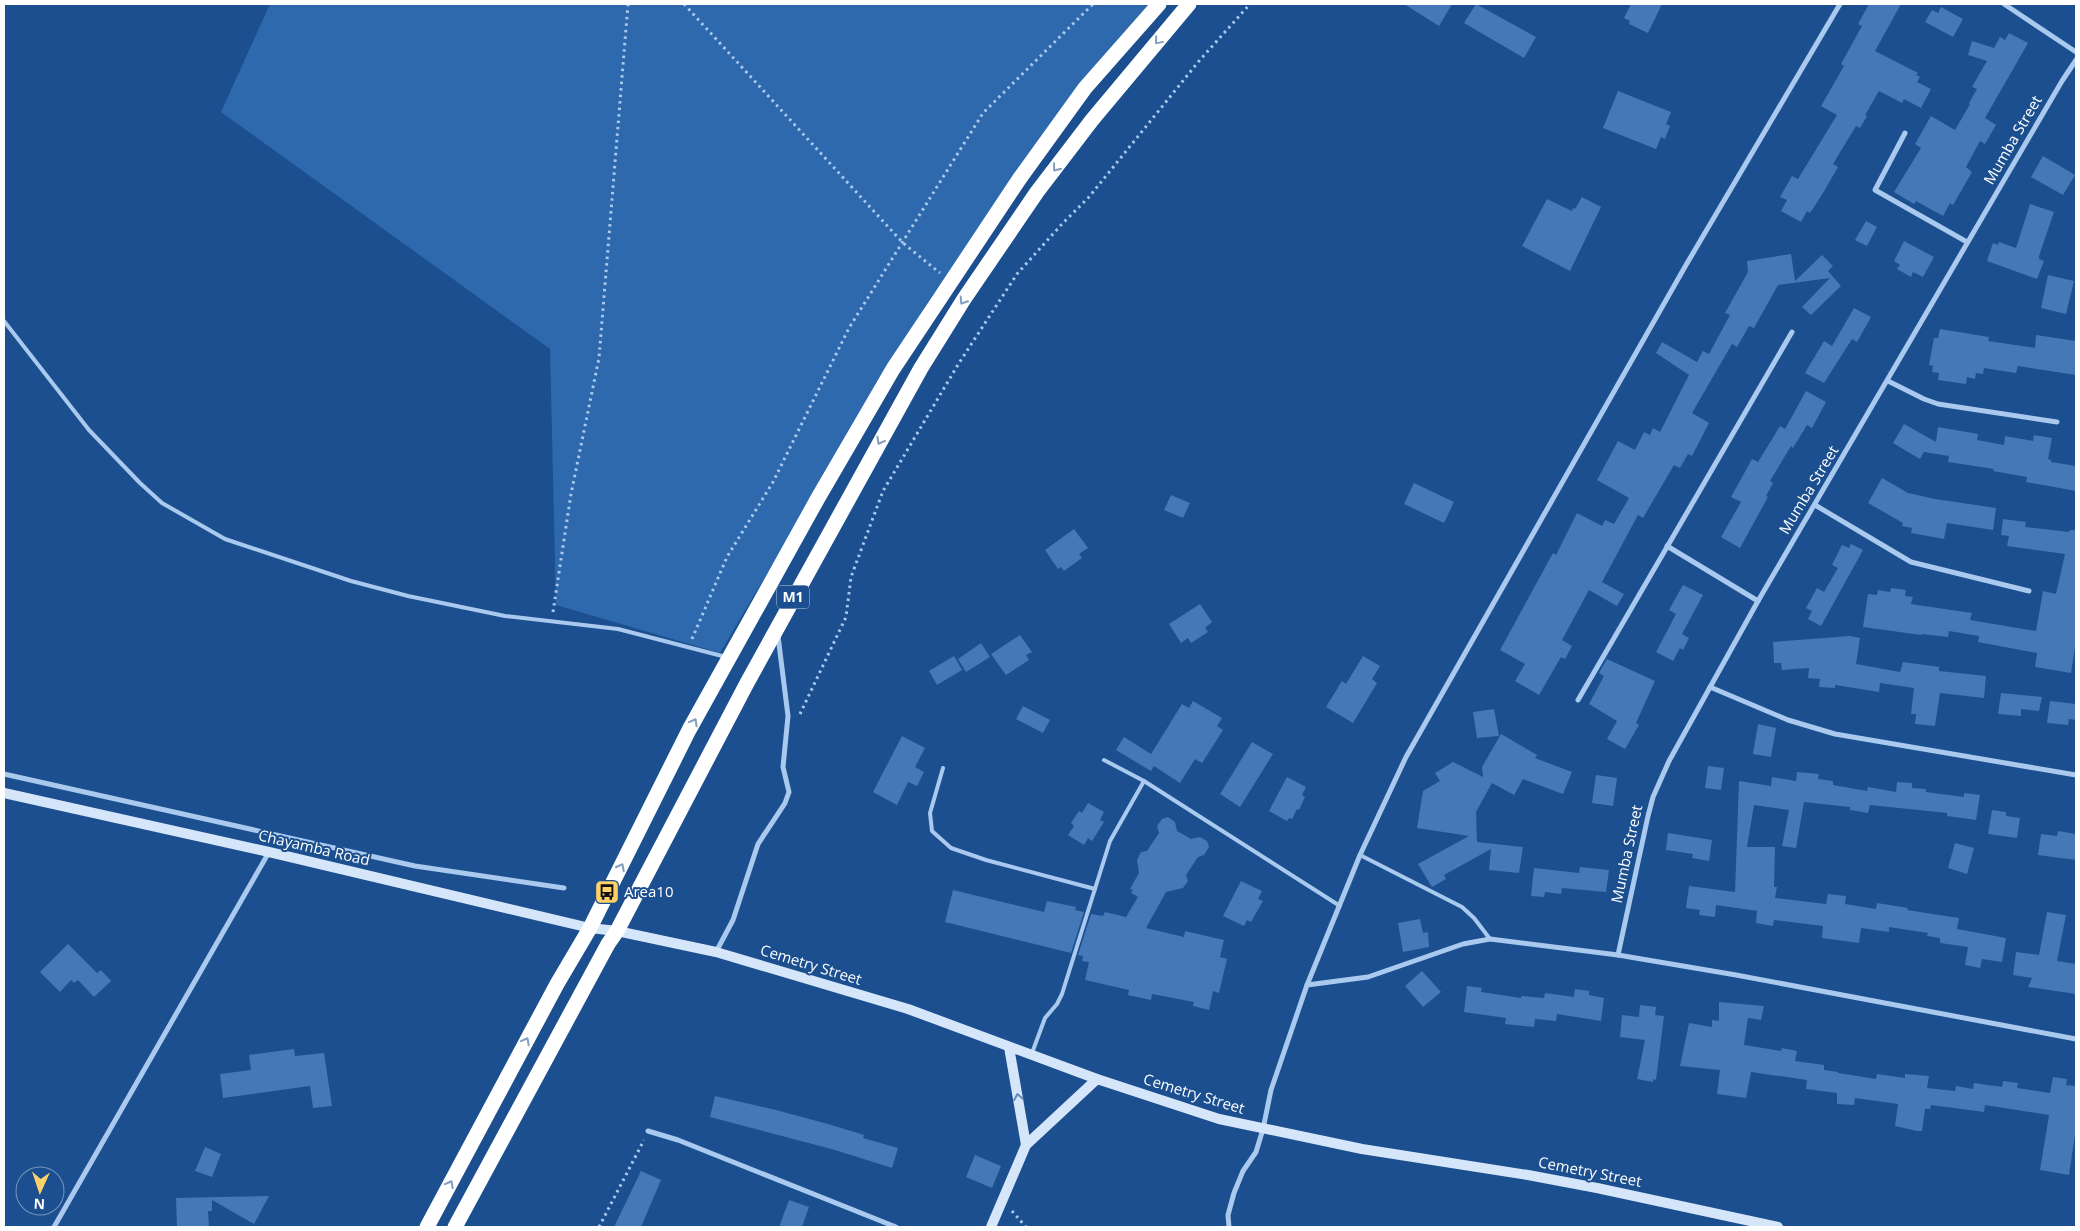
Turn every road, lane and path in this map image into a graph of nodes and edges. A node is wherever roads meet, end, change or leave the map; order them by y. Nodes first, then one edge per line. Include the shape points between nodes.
1 (628, 4) edge
2 (684, 4) edge
3 (1094, 4) edge
4 (1159, 4) edge
5 (1189, 4) edge
6 (1250, 4) edge
7 (1840, 4) edge
8 (2004, 4) edge
9 (2076, 52) edge
10 (2076, 60) edge
11 (1906, 133) dead end
12 (1967, 242) junction
13 (903, 243) junction
14 (950, 281) junction
15 (4, 321) edge
16 (1792, 332) dead end
17 (1888, 381) junction
18 (2057, 422) dead end
19 (1815, 505) junction
20 (1667, 546) junction
21 (2028, 591) dead end
22 (1758, 601) junction
23 (552, 623) junction
24 (776, 628) junction
25 (687, 648) junction
26 (729, 658) junction
27 (1710, 687) junction
28 (1578, 700) dead end
29 (797, 720) dead end
30 (1104, 760) dead end
31 (943, 768) dead end
32 (4, 774) edge
33 (2076, 775) edge
34 (1144, 781) junction
35 (4, 793) edge
36 (269, 852) junction
37 (1360, 855) junction
38 (564, 888) dead end
39 (1095, 889) junction
40 (1340, 906) junction
41 (590, 928) junction
42 (618, 931) junction
43 (1490, 939) junction
44 (716, 952) junction
45 (1618, 956) junction
46 (1307, 986) junction
47 (2076, 1039) edge
48 (1009, 1047) junction
49 (1032, 1055) junction
50 (1097, 1079) junction
51 (1263, 1129) junction
52 (648, 1131) joint
53 (1026, 1145) junction
54 (1003, 1199) junction
55 (54, 1227) edge
56 (427, 1227) edge
57 (455, 1227) edge
58 (599, 1227) edge
59 (896, 1227) edge
60 (991, 1227) edge
61 (1026, 1227) edge
62 (1230, 1227) edge
63 (1778, 1227) edge

1 - 23 path via 599,358 571,494
2 - 13 path
3 - 13 path via 983,113
4 - 14 highway, M1 via 1085,88
5 -> 24 highway, M1 via 1037,192 964,300 921,368
6 - 29 path via 1199,61 1089,197 1017,274 959,363 883,491 851,577 846,616
7 - 37 street via 1686,265 1406,757
8 - 9 street
10 - 12 street, Mumba Street
11 - 12 street via 1875,190
12 - 17 street, Mumba Street
13 - 14 path
13 - 25 path via 848,328 773,482 727,557
14 - 26 highway, M1 via 893,370
15 - 23 lane via 89,430 140,484 183,516 225,539 352,581 460,608
16 - 20 street
17 - 18 street via 1938,404
17 - 19 street, Mumba Street
19 - 21 street via 1912,562
19 - 22 street, Mumba Street
20 - 22 street
20 - 28 street
22 - 27 street, Mumba Street
23 - 25 lane via 618,629
24 - 42 highway, M1
24 - 44 street via 788,716 783,767 789,792 758,844 734,920
25 - 26 lane
41 -> 26 highway, M1 via 689,730
27 - 33 street via 1788,720 1835,734
27 - 45 street, Mumba Street via 1653,797
30 - 34 lane
31 - 39 lane via 930,813 932,832 950,848
32 - 38 street via 415,866
34 - 39 lane via 1110,841
34 - 40 lane
35 - 36 street, Chayamba Road
36 - 41 street, Chayamba Road
36 - 55 street
37 - 40 street
37 - 43 lane via 1462,907
39 - 49 lane via 1062,994 1045,1018
40 - 46 street
41 - 42 street, Chayamba Road
56 -> 41 highway, M1
42 - 44 street, Cemetry Street
42 - 57 highway, M1 via 500,1140
43 - 45 street
43 - 46 street via 1463,944 1368,977
44 - 48 street, Cemetry Street via 908,1009
45 - 47 street
46 - 51 street via 1271,1090
48 - 49 street, Cemetry Street
53 -> 48 street
49 - 50 street, Cemetry Street
50 - 51 street, Cemetry Street via 1184,1108
50 - 53 street
51 - 62 street via 1256,1152 1234,1193 1228,1215
51 - 63 street, Cemetry Street via 1362,1149 1528,1175
52 - 58 path
52 - 59 street
53 - 54 street
54 - 60 street
54 - 61 path

